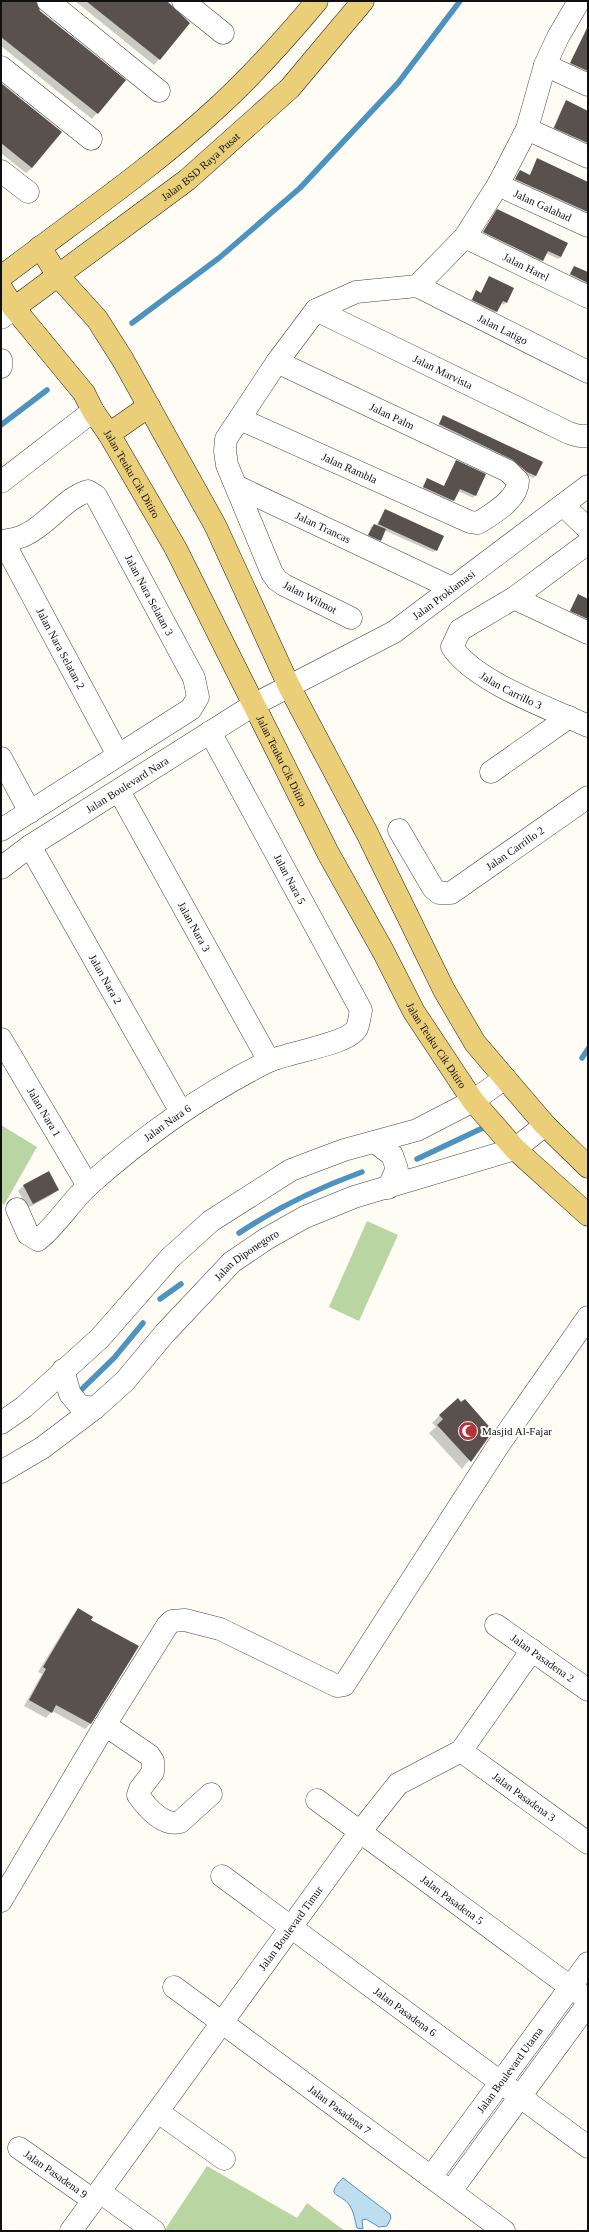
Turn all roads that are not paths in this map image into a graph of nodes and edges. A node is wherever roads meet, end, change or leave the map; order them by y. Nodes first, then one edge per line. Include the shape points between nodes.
1 (48, 1) edge
2 (183, 1) edge
3 (317, 1) edge
4 (363, 1) edge
5 (580, 10) edge
6 (223, 33) dead end
7 (545, 65) junction
8 (1, 67) edge
9 (588, 85) edge
10 (159, 91) dead end
11 (527, 129) junction
12 (91, 139) dead end
13 (588, 157) edge
14 (1, 171) edge
15 (498, 185) junction
16 (28, 192) dead end
17 (588, 226) edge
18 (465, 237) junction
19 (40, 247) junction
20 (58, 276) junction
21 (1, 277) edge
22 (417, 286) junction
23 (1, 288) edge
24 (588, 296) edge
25 (316, 310) junction
26 (8, 313) edge
27 (1, 360) edge
28 (277, 362) junction
29 (1, 367) edge
30 (588, 372) edge
31 (149, 406) junction
32 (93, 411) junction
33 (240, 419) junction
34 (109, 434) junction
35 (579, 434) edge
36 (508, 471) joint
37 (1, 482) edge
38 (238, 487) junction
39 (580, 496) edge
40 (588, 529) edge
41 (2, 541) edge
42 (588, 543) edge
43 (452, 588) junction
44 (514, 598) junction
45 (351, 618) dead end
46 (588, 633) edge
47 (289, 686) junction
48 (255, 704) junction
49 (579, 722) edge
50 (210, 732) junction
51 (118, 755) junction
52 (1, 758) edge
53 (491, 772) dead end
54 (119, 792) junction
55 (588, 797) edge
56 (30, 812) junction
57 (1, 830) edge
58 (399, 830) dead end
59 (30, 846) junction
60 (1, 868) edge
61 (357, 1028) joint
62 (1, 1039) edge
63 (269, 1061) junction
64 (505, 1078) junction
65 (473, 1100) junction
66 (181, 1112) junction
67 (544, 1125) junction
68 (375, 1142) junction
69 (515, 1149) junction
70 (588, 1167) edge
71 (88, 1186) junction
72 (388, 1188) junction
73 (17, 1209) dead end
74 (588, 1215) edge
75 (588, 1317) edge
76 (64, 1370) junction
77 (95, 1408) junction
78 (1, 1423) edge
79 (1, 1472) edge
80 (496, 1625) dead end
81 (532, 1650) junction
82 (588, 1690) edge
83 (105, 1725) junction
84 (461, 1751) junction
85 (211, 1794) dead end
86 (317, 1800) dead end
87 (360, 1832) junction
88 (588, 1843) edge
89 (222, 1876) dead end
90 (1, 1901) edge
91 (291, 1928) junction
92 (588, 1963) edge
93 (174, 1987) dead end
94 (571, 1987) junction
95 (588, 2000) edge
96 (588, 2004) edge
97 (222, 2022) junction
98 (501, 2082) junction
99 (520, 2097) junction
100 (158, 2112) junction
101 (588, 2147) edge
102 (19, 2148) dead end
103 (224, 2159) dead end
104 (431, 2177) junction
105 (451, 2191) junction
106 (96, 2196) junction
107 (71, 2231) edge
108 (154, 2231) edge
109 (504, 2231) edge

1 - 10 street
2 - 6 street
3 - 19 main road via 268,58 218,107 172,147
4 - 20 main road, Jalan BSD Raya Pusat via 290,88 187,180
5 - 7 street via 558,37
7 - 9 street
7 - 11 street
8 - 12 street
11 - 13 street
11 - 15 street
14 - 16 street
15 - 17 street, Jalan Galahad
15 - 18 street
18 - 22 street
18 - 24 street, Jalan Harel
19 - 20 main road
19 - 21 main road
20 - 26 main road, Jalan BSD Raya Pusat
20 - 31 main road via 97,319
22 - 25 street via 356,292
22 - 30 street, Jalan Latigo
23 - 26 main road, Jalan Teuku Cik Ditiro
25 - 28 street
25 - 35 street, Jalan Marvista
26 - 32 main road, Jalan Teuku Cik Ditiro via 84,393
27 - 29 street
28 - 33 street
28 - 36 street, Jalan Palm
31 - 34 main road
31 - 47 main road via 215,525
32 - 34 main road, Jalan Teuku Cik Ditiro
32 - 37 street
33 - 36 street, Jalan Rambla via 478,523 513,496 518,489 518,481
33 - 38 street via 226,439 224,451 227,465
34 - 48 main road, Jalan Teuku Cik Ditiro via 176,549
38 - 43 street, Jalan Trancas
38 - 45 street, Jalan Wilmot via 277,580
39 - 40 street
39 - 43 street, Jalan Proklamasi
41 - 51 street, Jalan Nara Selatan 2
41 - 51 street, Jalan Nara Selatan 3 via 24,536 44,523 76,495 88,491 96,496 194,678 198,697 191,709
42 - 44 street
43 - 47 street, Jalan Proklamasi via 394,632
44 - 46 street
44 - 49 street, Jalan Carrillo 3 via 460,630 452,647 457,656 502,687
47 - 48 street, Jalan Proklamasi
47 - 64 main road via 367,833 444,990 476,1043
48 - 50 street, Jalan Boulevard Nara
48 - 65 main road, Jalan Teuku Cik Ditiro via 328,853 414,1012
49 - 53 street, Jalan Carrillo 3
50 - 54 street, Jalan Boulevard Nara
50 - 61 street, Jalan Nara 5 via 361,1010
51 - 56 street
52 - 56 street
54 - 59 street, Jalan Boulevard Nara
54 - 63 street, Jalan Nara 3
55 - 58 street, Jalan Carrillo 2 via 451,893 439,893 433,888
56 - 57 street
59 - 60 street, Jalan Boulevard Nara
59 - 66 street, Jalan Nara 2
61 - 63 street, Jalan Nara 6 via 345,1038
62 - 71 street, Jalan Nara 1
63 - 66 street, Jalan Nara 6
64 - 65 street
64 - 67 main road
65 - 68 street via 417,1130
65 - 69 main road, Jalan Teuku Cik Ditiro
66 - 71 street, Jalan Nara 6
67 - 69 street, Jalan Diponegoro
67 - 70 main road
68 - 72 street via 392,1155 397,1170
68 - 76 street via 344,1150 291,1170 211,1221 170,1258 100,1338
69 - 72 street, Jalan Diponegoro
69 - 74 main road, Jalan Teuku Cik Ditiro
71 - 73 street, Jalan Nara 6 via 38,1240 28,1234
72 - 77 street, Jalan Diponegoro via 354,1197 306,1217 232,1262 165,1333 125,1381
75 - 83 street via 498,1446 344,1685 336,1686 220,1629 176,1620 167,1626
76 - 77 street via 70,1394 80,1406
76 - 78 street via 24,1407
77 - 79 street, Jalan Diponegoro via 42,1448
80 - 81 street, Jalan Pasadena 2
81 - 82 street, Jalan Pasadena 2
81 - 84 street, Jalan Boulevard Timur
83 - 85 street via 149,1755 153,1761 153,1772 138,1795 164,1821 175,1824 180,1822
83 - 90 street
84 - 87 street, Jalan Boulevard Timur via 398,1784
84 - 88 street, Jalan Pasadena 3
86 - 87 street, Jalan Pasadena 5
87 - 91 street, Jalan Boulevard Timur
87 - 94 street, Jalan Pasadena 5
89 - 91 street, Jalan Pasadena 6
91 - 97 street, Jalan Boulevard Timur
91 - 98 street, Jalan Pasadena 6
92 - 94 street, Jalan Boulevard Utama
93 - 97 street, Jalan Pasadena 7
94 - 95 street, Jalan Pasadena 5
94 - 98 street, Jalan Boulevard Utama
96 - 99 street
97 - 100 street, Jalan Boulevard Timur
97 - 104 street, Jalan Pasadena 7
98 - 99 street, Jalan Pasadena 6
98 - 104 street, Jalan Boulevard Utama
99 - 101 street, Jalan Pasadena 6
99 - 105 street
100 - 103 street
100 - 106 street, Jalan Boulevard Timur
102 - 106 street, Jalan Pasadena 9
104 - 105 street, Jalan Pasadena 7
105 - 109 street, Jalan Pasadena 7
106 - 107 street, Jalan Boulevard Timur
106 - 108 street, Jalan Pasadena 9

